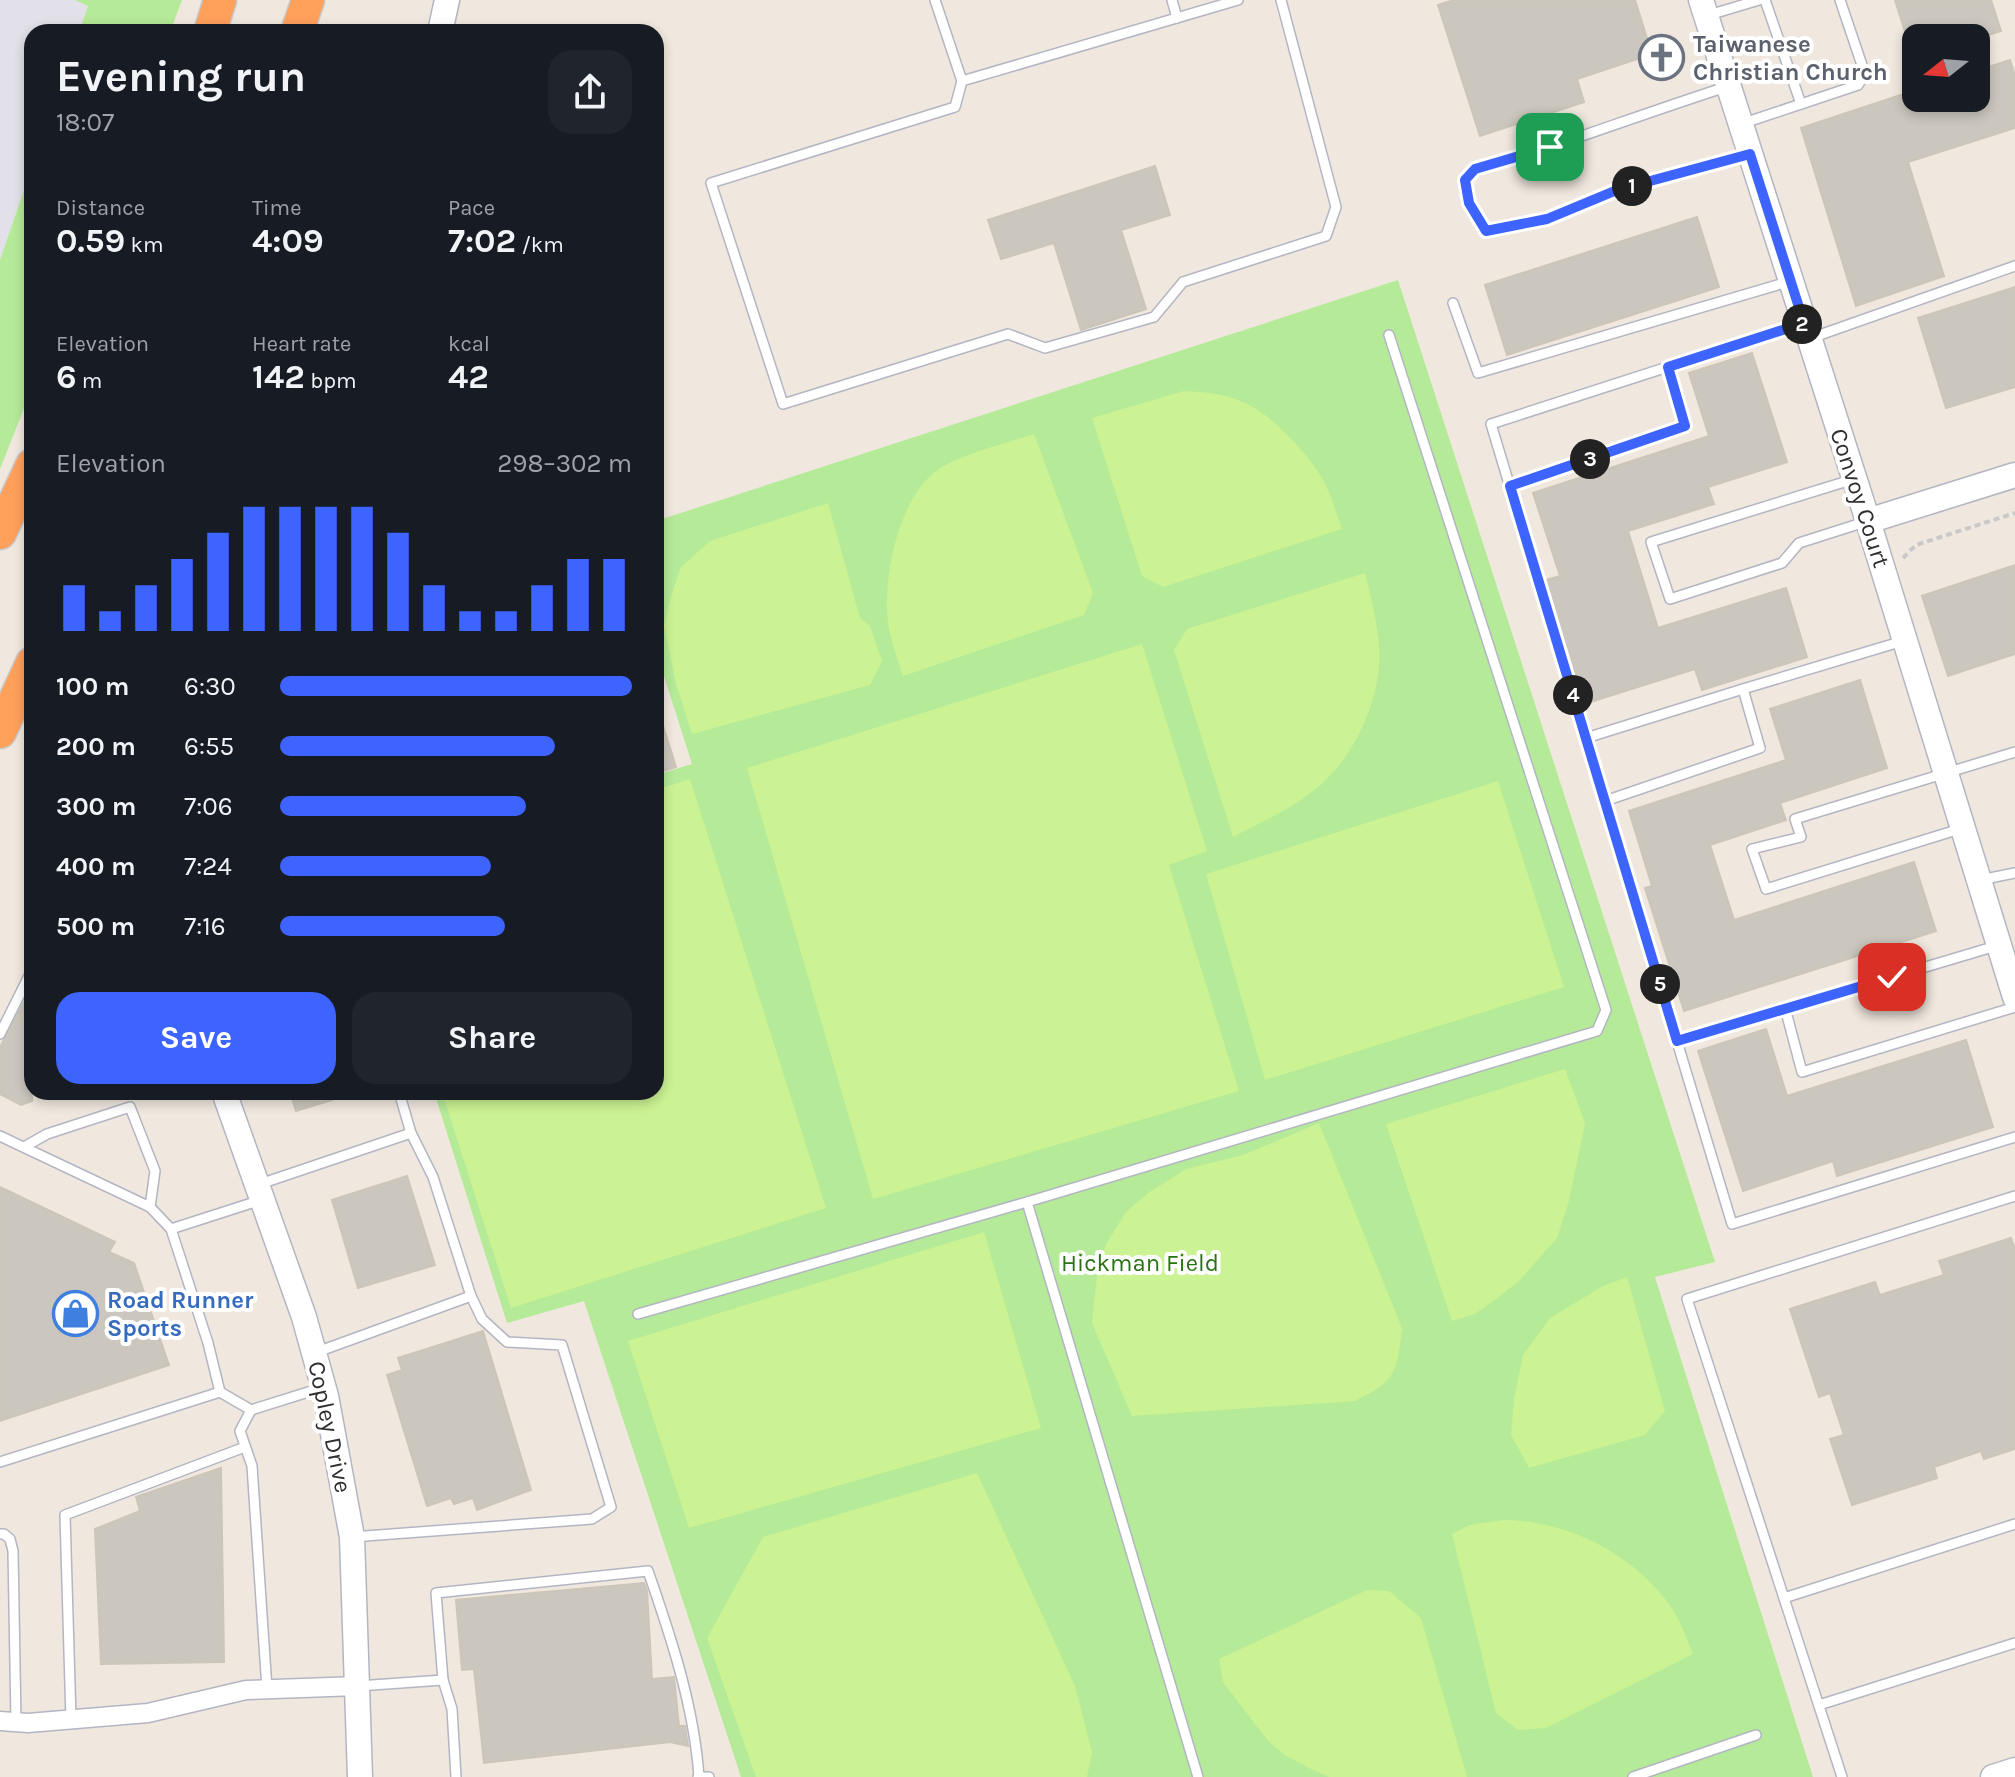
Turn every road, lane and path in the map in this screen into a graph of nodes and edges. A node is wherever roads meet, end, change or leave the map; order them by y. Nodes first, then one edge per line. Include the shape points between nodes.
1 (220, 0) edge
2 (308, 0) edge
3 (447, 0) edge
4 (935, 0) edge
5 (1172, 0) edge
6 (1238, 0) edge
7 (1281, 0) edge
8 (1762, 0) edge
9 (1840, 0) edge
10 (1704, 8) edge
11 (1177, 18) junction
12 (212, 24) edge
13 (300, 24) edge
14 (442, 24) edge
15 (962, 81) junction
16 (1729, 86) junction
17 (1801, 104) junction
18 (1741, 124) junction
19 (1750, 154) junction
20 (2015, 266) edge
21 (1791, 281) junction
22 (1453, 303) dead end
23 (1807, 331) junction
24 (1389, 335) dead end
25 (1668, 367) junction
26 (2015, 475) edge
27 (1854, 479) junction
28 (24, 482) edge
29 (1510, 486) junction
30 (2015, 513) edge
31 (1868, 521) junction
32 (0, 533) edge
33 (1916, 545) dead end
34 (1904, 641) junction
35 (24, 680) edge
36 (1743, 689) junction
37 (0, 732) edge
38 (1586, 738) junction
39 (2015, 752) edge
40 (1945, 773) junction
41 (1605, 801) junction
42 (1963, 828) junction
43 (2015, 873) edge
44 (1979, 880) junction
45 (2006, 956) edge
46 (24, 986) edge
47 (2015, 997) edge
48 (2015, 1007) edge
49 (1785, 1008) junction
50 (0, 1034) edge
51 (1677, 1041) junction
52 (227, 1100) edge
53 (401, 1100) edge
54 (411, 1133) junction
55 (0, 1136) edge
56 (2015, 1137) edge
57 (24, 1147) junction
58 (260, 1192) junction
59 (2015, 1196) edge
60 (1027, 1202) junction
61 (150, 1207) junction
62 (171, 1229) junction
63 (471, 1296) junction
64 (638, 1314) dead end
65 (314, 1353) junction
66 (324, 1388) junction
67 (220, 1392) junction
68 (251, 1410) junction
69 (245, 1447) junction
70 (0, 1462) edge
71 (2015, 1524) edge
72 (0, 1534) edge
73 (352, 1537) junction
74 (1784, 1598) junction
75 (2015, 1643) edge
76 (443, 1680) junction
77 (358, 1686) junction
78 (267, 1689) junction
79 (1819, 1705) junction
80 (71, 1719) junction
81 (8, 1721) edge
82 (1756, 1735) dead end
83 (2015, 1770) edge
84 (360, 1777) edge
85 (456, 1777) edge
86 (699, 1777) edge
87 (709, 1777) edge
88 (1198, 1777) edge
89 (1633, 1777) edge
90 (1842, 1777) edge
91 (1993, 1777) edge

1 - 12 highway
2 - 13 highway
3 - 14 street
4 - 15 lane
5 - 11 lane
6 - 11 lane
7 - 15 lane via 1336,207 1326,236 1183,282 1154,317 1045,348 1008,334 783,404 711,183 955,107
8 - 10 lane
8 - 17 lane
9 - 17 lane via 1865,74 1858,85
10 - 16 street, Convoy Court
11 - 15 lane
16 - 18 street, Convoy Court
16 - 19 lane via 1475,169 1465,180 1469,203 1486,231 1547,219 1617,190
17 - 18 lane
18 - 19 street, Convoy Court
19 - 21 street, Convoy Court
20 - 23 lane
21 - 22 lane via 1478,373
21 - 23 street, Convoy Court
23 - 25 lane
23 - 27 street, Convoy Court
24 - 60 lane via 1606,1010 1597,1031
25 - 29 lane via 1685,426
25 - 29 lane via 1491,424
26 - 31 street
27 - 31 street, Convoy Court
27 - 31 lane via 1651,542 1670,599 1782,563 1799,543
28 - 32 highway
29 - 38 lane
30 - 33 path
31 - 34 street, Convoy Court
34 - 36 lane
34 - 40 street, Convoy Court
35 - 37 highway
36 - 38 lane
36 - 41 lane via 1760,748
38 - 41 lane
39 - 40 lane
40 - 42 street, Convoy Court
40 - 42 lane via 1795,819 1801,837 1752,849 1766,889
41 - 51 lane
42 - 44 street, Convoy Court
43 - 44 lane
44 - 45 street, Convoy Court
45 - 47 street, Convoy Court
45 - 49 lane
46 - 50 lane
48 - 49 lane via 1802,1072
49 - 51 lane
51 - 56 lane via 1732,1224
52 - 58 street, Copley Drive
53 - 54 lane
54 - 58 lane
54 - 63 lane via 433,1177
55 - 57 lane
57 - 61 lane
57 - 61 lane via 47,1134 130,1107 155,1171
58 - 62 lane
58 - 65 street, Copley Drive
59 - 74 lane via 1687,1299
60 - 64 lane
60 - 88 lane
61 - 62 lane
62 - 67 lane
63 - 65 lane
63 - 73 lane via 482,1319 507,1342 562,1345 611,1507 592,1519
65 - 66 street, Copley Drive
66 - 68 lane
66 - 73 street, Copley Drive
67 - 68 lane
67 - 70 lane
68 - 69 lane via 240,1431
69 - 78 lane via 252,1466
69 - 80 lane via 65,1515
71 - 74 lane
72 - 81 lane via 10,1539 13,1551
73 - 77 street, Copley Drive
74 - 79 lane
75 - 79 lane
76 - 77 lane
76 - 85 lane via 452,1709
76 - 86 lane via 436,1593 648,1571 676,1650
77 - 78 street
77 - 84 street, Copley Drive
78 - 80 street via 148,1713
79 - 90 lane
80 - 81 street
82 - 89 lane
83 - 91 street
86 - 87 lane

